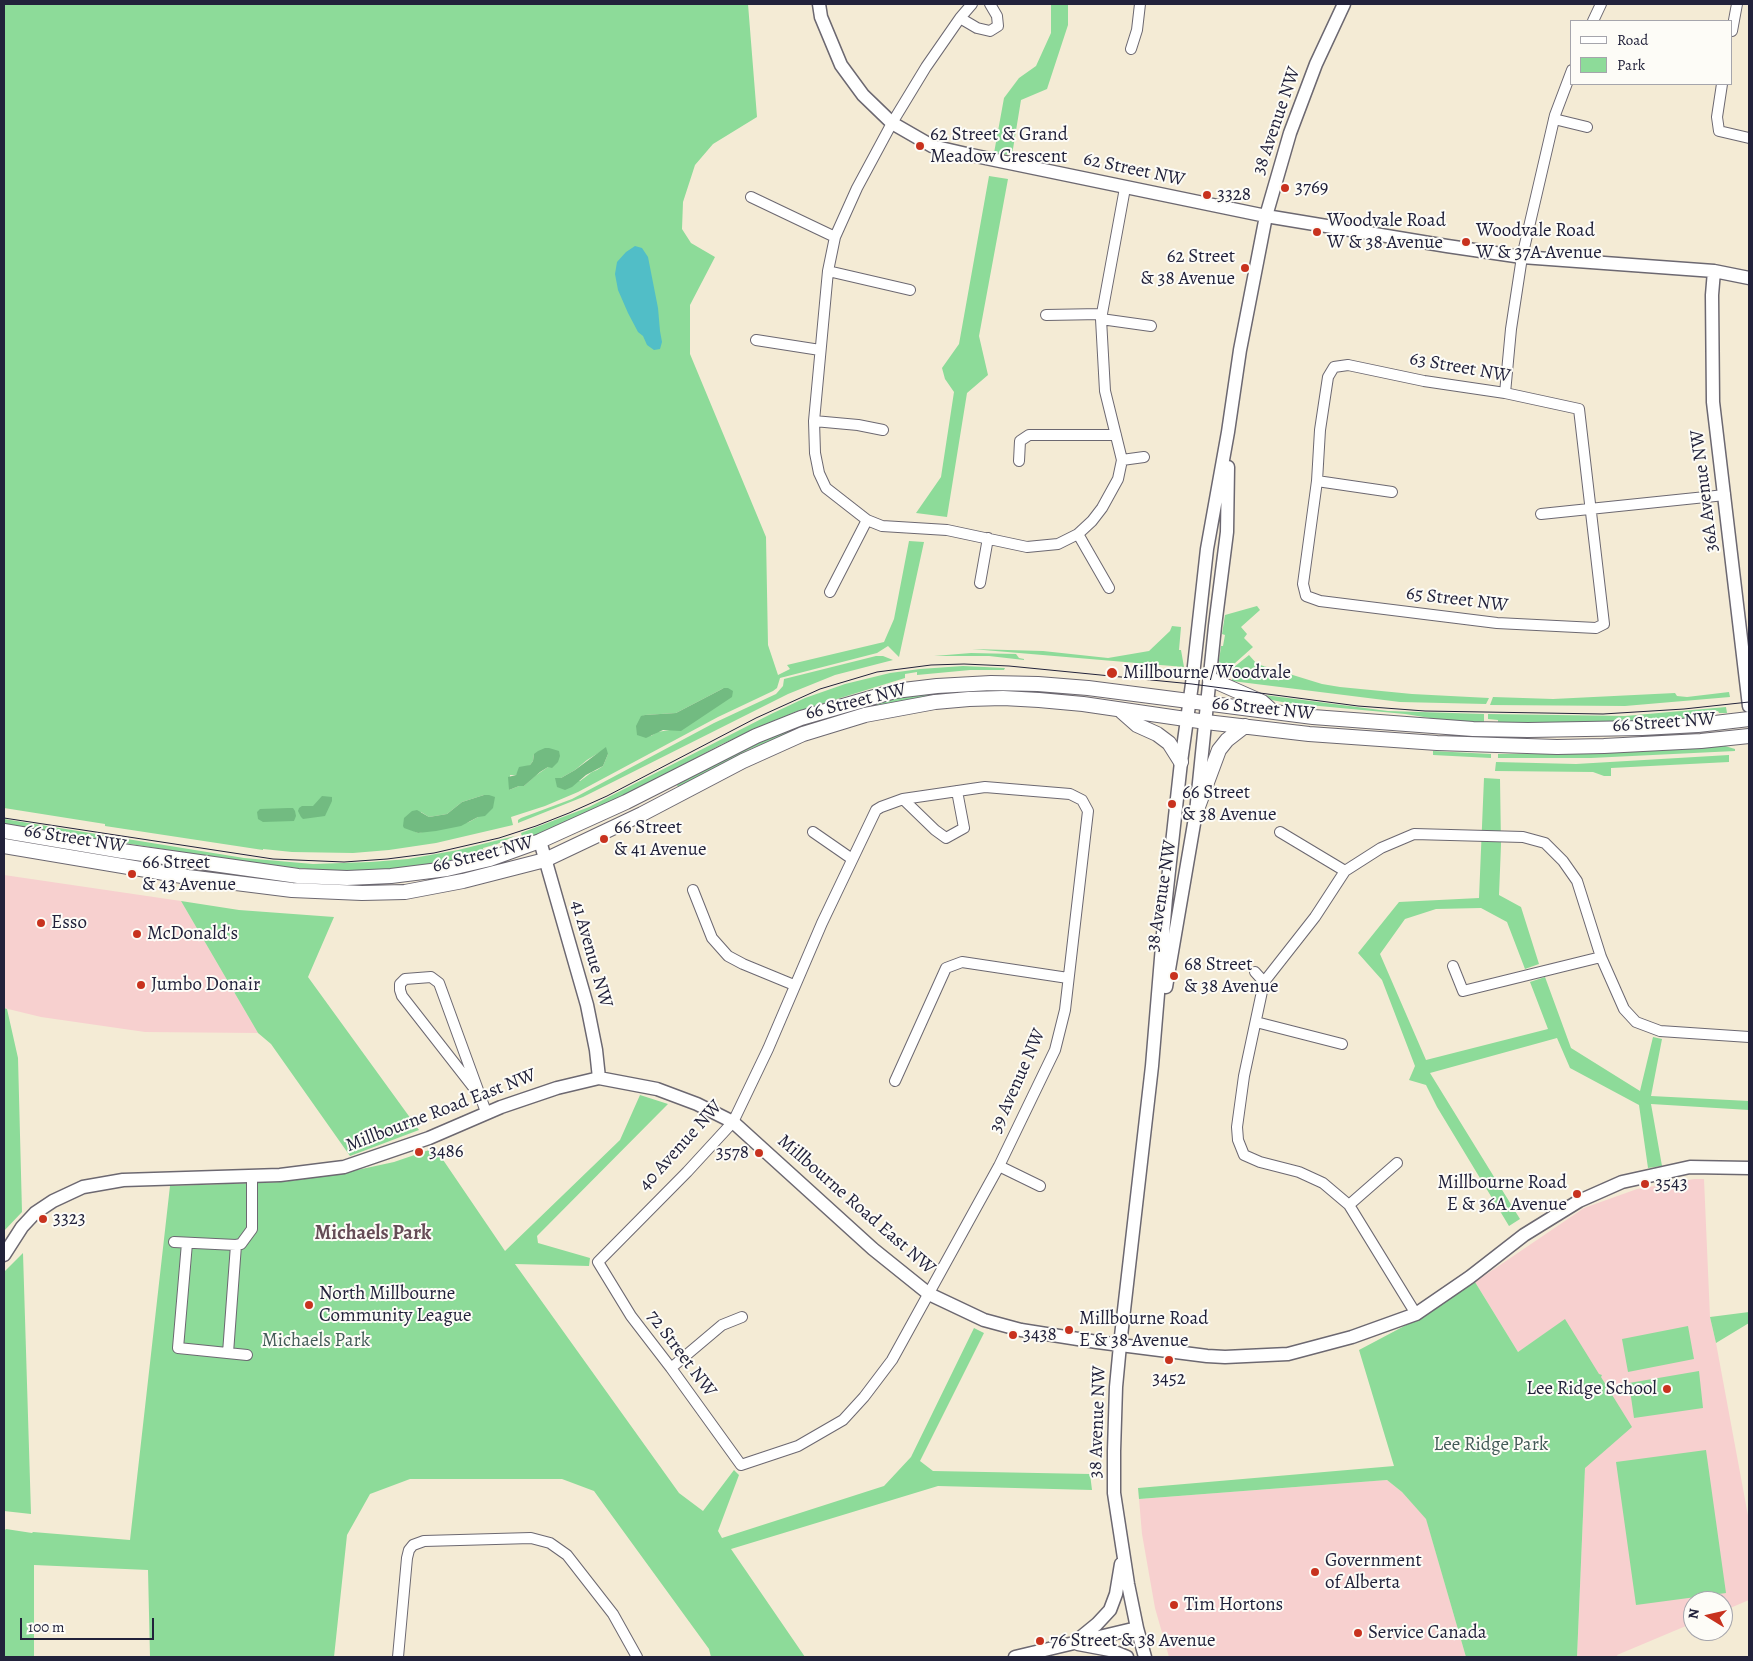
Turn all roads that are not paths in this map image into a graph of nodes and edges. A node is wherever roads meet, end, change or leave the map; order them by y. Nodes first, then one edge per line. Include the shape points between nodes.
1 (819, 4) edge
2 (972, 4) edge
3 (990, 4) edge
4 (1140, 4) edge
5 (1343, 4) edge
6 (1601, 4) edge
7 (1737, 4) edge
8 (960, 18) junction
9 (1593, 20) edge
10 (1733, 26) edge
11 (1130, 49) dead end
12 (1570, 75) edge
13 (1722, 85) edge
14 (1554, 119) junction
15 (892, 122) junction
16 (1588, 126) dead end
17 (1749, 138) edge
18 (1125, 188) junction
19 (751, 197) dead end
20 (1266, 216) junction
21 (835, 237) junction
22 (1522, 257) junction
23 (828, 271) junction
24 (1714, 271) junction
25 (1749, 278) edge
26 (910, 290) dead end
27 (1046, 315) dead end
28 (1101, 317) junction
29 (1151, 326) dead end
30 (756, 340) dead end
31 (820, 350) junction
32 (1505, 393) junction
33 (814, 421) junction
34 (884, 430) dead end
35 (1228, 432) junction
36 (1116, 435) junction
37 (1144, 457) dead end
38 (1122, 460) junction
39 (1019, 461) dead end
40 (1317, 481) junction
41 (1392, 492) dead end
42 (1724, 495) junction
43 (1591, 509) junction
44 (1541, 514) dead end
45 (867, 520) junction
46 (1078, 534) junction
47 (988, 538) junction
48 (980, 583) dead end
49 (1109, 588) dead end
50 (830, 592) dead end
51 (1210, 679) junction
52 (1189, 701) junction
53 (1208, 704) junction
54 (1749, 706) edge
55 (1120, 710) junction
56 (1274, 712) junction
57 (1186, 719) junction
58 (1749, 719) edge
59 (1206, 722) junction
60 (1245, 726) junction
61 (1749, 736) edge
62 (1181, 762) junction
63 (957, 791) junction
64 (903, 799) junction
65 (1082, 800) joint
66 (1196, 812) junction
67 (4, 832) edge
68 (813, 832) dead end
69 (1280, 832) dead end
70 (540, 841) junction
71 (4, 846) edge
72 (852, 859) junction
73 (545, 860) junction
74 (1344, 872) junction
75 (692, 890) dead end
76 (1601, 957) junction
77 (1453, 966) dead end
78 (1255, 972) dead end
79 (1068, 978) junction
80 (1264, 982) junction
81 (794, 985) junction
82 (1256, 1022) junction
83 (1749, 1037) edge
84 (1342, 1044) dead end
85 (1152, 1066) junction
86 (599, 1078) junction
87 (895, 1081) dead end
88 (477, 1092) junction
89 (486, 1112) junction
90 (733, 1122) junction
91 (1397, 1163) dead end
92 (1000, 1166) junction
93 (1749, 1168) edge
94 (252, 1176) junction
95 (1040, 1186) dead end
96 (1349, 1205) junction
97 (174, 1242) dead end
98 (187, 1243) junction
99 (236, 1245) junction
100 (4, 1252) edge
101 (598, 1262) joint
102 (930, 1294) junction
103 (1416, 1314) junction
104 (742, 1317) dead end
105 (1120, 1345) junction
106 (228, 1353) junction
107 (247, 1355) dead end
108 (671, 1368) junction
109 (741, 1464) joint
110 (1123, 1555) junction
111 (1137, 1628) junction
112 (1074, 1643) junction
113 (398, 1657) edge
114 (637, 1657) edge
115 (1015, 1657) edge
116 (1127, 1657) edge
117 (1145, 1657) edge

1 - 15 street, 62 Street NW via 821,18 841,65 863,95
2 - 8 street
3 - 8 street via 998,26 990,31
4 - 11 street via 1137,30
5 - 20 street, 38 Avenue NW via 1290,133
6 - 9 street
7 - 10 street
8 - 15 street
12 - 14 street
13 - 17 street via 1717,117 1719,131
14 - 16 street
14 - 22 street
15 - 18 street, 62 Street NW via 932,146
15 - 21 street
18 - 20 street, 62 Street NW
18 - 28 street
19 - 21 street
20 - 22 street, 62 Street NW
20 - 35 street, 38 Avenue NW
21 - 23 street
22 - 24 street, 62 Street NW
22 - 32 street
23 - 26 street
23 - 31 street
24 - 25 street, 62 Street NW
24 - 42 street, 36A Avenue NW via 1713,402
27 - 28 street
28 - 29 street
28 - 36 street via 1105,391
30 - 31 street
31 - 33 street
32 - 40 street, 63 Street NW via 1424,382 1348,365 1334,367 1328,378 1320,430
32 - 43 street, 63 Street NW via 1579,408
33 - 34 street
33 - 45 street via 815,453 826,488
35 - 51 street, 38 Avenue NW via 1227,532
35 - 52 street, 38 Avenue NW via 1207,549
36 - 38 street
36 - 39 street via 1029,435 1020,441
37 - 38 street
38 - 46 street via 1118,479 1102,508
40 - 41 street
40 - 43 street, 65 Street NW via 1303,584 1306,596 1320,601 1498,624 1596,628 1604,624
42 - 43 street
42 - 54 street, 36A Avenue NW
43 - 44 street
45 - 47 street via 882,526 947,530
45 - 50 street
46 - 47 street via 1058,544 1027,547
46 - 49 street
47 - 48 street
51 - 53 street, 38 Avenue NW
51 - 56 main road via 1262,702
52 - 53 main road, 66 Street NW
52 - 57 street, 38 Avenue NW
52 - 70 main road, 66 Street NW via 1038,684 960,685 895,691 801,718 756,736 635,798
53 - 56 main road, 66 Street NW
53 - 59 street, 38 Avenue NW
55 - 57 main road, 66 Street NW
55 - 62 main road via 1137,725 1169,743
55 - 73 main road, 66 Street NW via 1040,700 969,698 865,715 803,734
56 - 58 main road, 66 Street NW via 1405,726 1520,730 1642,728
57 - 59 main road, 66 Street NW
57 - 62 street, 38 Avenue NW
59 - 60 main road, 66 Street NW
59 - 66 street, 38 Avenue NW
60 - 61 main road, 66 Street NW via 1388,740 1557,747
60 - 66 main road via 1222,747
62 - 85 street, 38 Avenue NW
63 - 64 street, 40 Avenue NW
63 - 64 street via 964,828 946,838
63 - 65 street, 40 Avenue NW via 985,787 1070,794
64 - 72 street, 40 Avenue NW via 881,807 873,815
65 - 79 street, 39 Avenue NW via 1088,811
66 - 85 street, 38 Avenue NW
67 - 70 main road, 66 Street NW via 266,872 347,878 447,868 490,859
68 - 72 street
69 - 74 street
70 - 73 street, 41 Avenue NW
71 - 73 main road, 66 Street NW via 188,877 292,890 362,893 405,892
72 - 81 street, 40 Avenue NW
73 - 86 street, 41 Avenue NW via 587,1005
74 - 76 street via 1381,848 1414,834 1523,837 1545,843 1577,880
74 - 80 street via 1315,917
75 - 81 street via 712,938 728,956
76 - 77 street via 1462,990
76 - 83 street via 1624,1009 1636,1022 1670,1032
78 - 80 street
79 - 87 street via 962,962 946,968
79 - 92 street, 39 Avenue NW via 1065,1010 1055,1050
80 - 82 street
81 - 90 street, 40 Avenue NW
82 - 84 street
82 - 96 street via 1237,1127 1244,1155 1323,1183
85 - 105 street, 38 Avenue NW
86 - 89 street, Millbourne Road East NW via 557,1088
86 - 90 street, Millbourne Road East NW via 657,1089
88 - 88 street via 439,983 431,976 405,979 400,984 402,996
88 - 89 street
89 - 94 street, Millbourne Road East NW via 429,1138 344,1167
90 - 101 street, 40 Avenue NW
90 - 102 street, Millbourne Road East NW via 873,1249
91 - 96 street
92 - 95 street
92 - 102 street, 39 Avenue NW
93 - 103 street, Millbourne Road East NW via 1690,1167 1622,1182 1579,1201 1524,1235
94 - 99 street via 252,1229 241,1244
94 - 100 street, Millbourne Road East NW via 123,1180 83,1187 35,1212
96 - 103 street
97 - 98 street
98 - 99 street
98 - 106 street via 178,1348
99 - 106 street
101 - 108 street, 72 Street NW via 631,1316
102 - 105 street, Millbourne Road East NW via 984,1320 1022,1330
102 - 109 street, 39 Avenue NW via 892,1360 843,1420 798,1446
103 - 105 street, Millbourne Road East NW via 1352,1337 1288,1354 1206,1356
104 - 108 street via 722,1325
105 - 110 street, 38 Avenue NW via 1114,1494
106 - 107 street
108 - 109 street, 72 Street NW
110 - 111 street, 38 Avenue NW
110 - 112 street via 1110,1610
111 - 112 street
111 - 117 street, 38 Avenue NW
112 - 115 street
112 - 116 street
113 - 114 street via 407,1558 413,1546 424,1541 531,1538 550,1543 567,1555 613,1614

